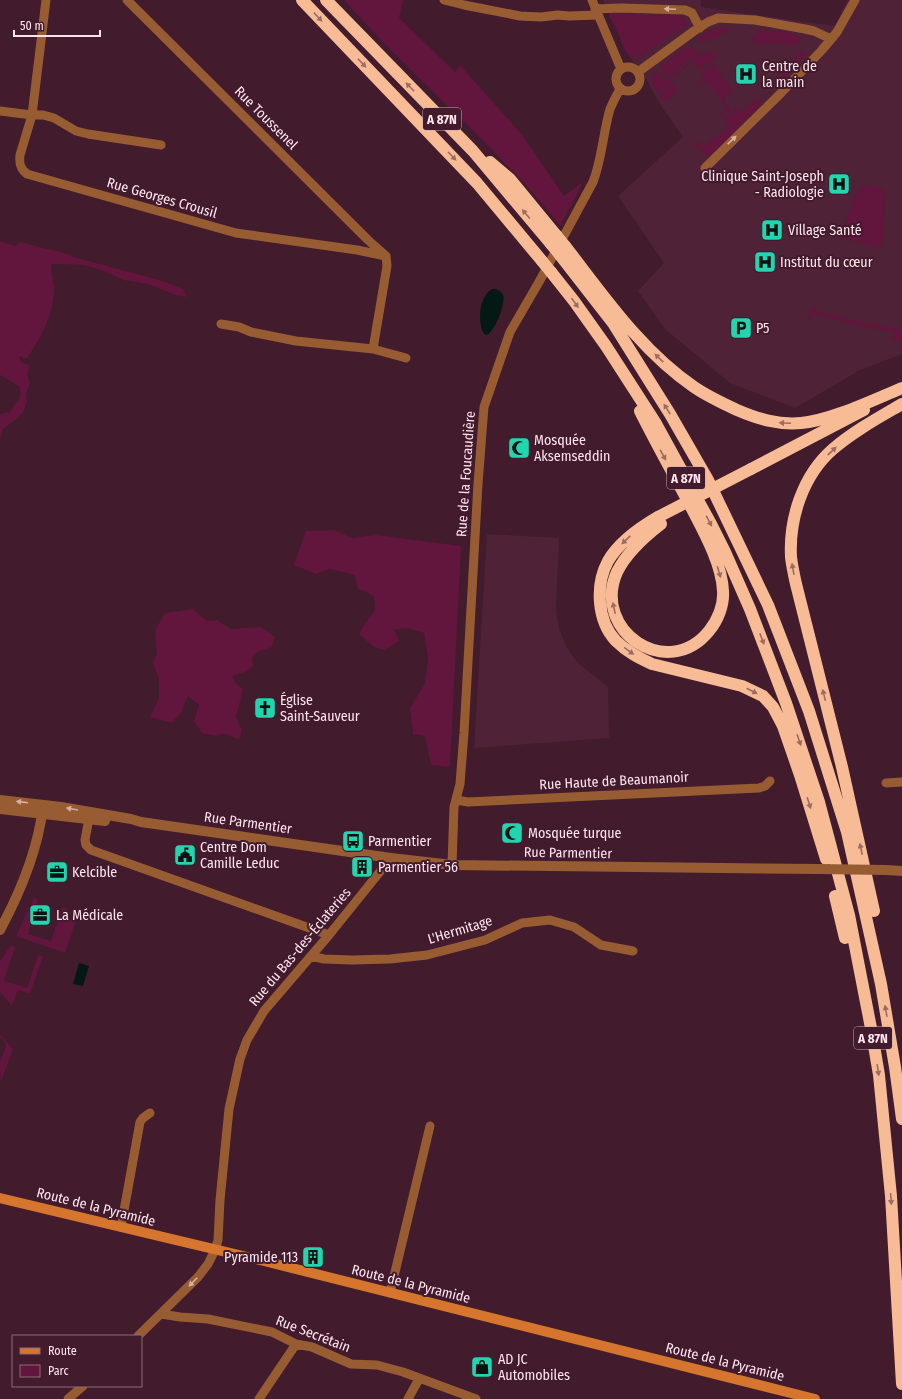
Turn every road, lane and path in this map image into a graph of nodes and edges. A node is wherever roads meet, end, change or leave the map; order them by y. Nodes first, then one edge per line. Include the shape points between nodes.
1 (46, 0) edge
2 (127, 0) edge
3 (302, 0) edge
4 (326, 0) edge
5 (444, 0) edge
6 (592, 0) edge
7 (855, 0) edge
8 (596, 12) junction
9 (700, 28) junction
10 (830, 39) junction
11 (620, 69) junction
12 (638, 72) junction
13 (620, 89) junction
14 (0, 112) edge
15 (32, 114) junction
16 (161, 145) dead end
17 (704, 168) dead end
18 (562, 251) junction
19 (386, 256) junction
20 (221, 324) dead end
21 (606, 346) junction
22 (373, 349) junction
23 (406, 358) dead end
24 (902, 390) edge
25 (902, 398) edge
26 (902, 404) edge
27 (753, 472) junction
28 (660, 520) junction
29 (770, 781) dead end
30 (902, 782) edge
31 (886, 783) dead end
32 (0, 800) edge
33 (456, 800) junction
34 (0, 809) edge
35 (43, 809) junction
36 (90, 816) junction
37 (391, 858) junction
38 (452, 865) junction
39 (902, 870) edge
40 (0, 930) edge
41 (329, 935) junction
42 (634, 951) dead end
43 (310, 956) junction
44 (881, 984) junction
45 (871, 1028) junction
46 (150, 1113) dead end
47 (902, 1119) edge
48 (430, 1126) dead end
49 (0, 1198) edge
50 (121, 1226) junction
51 (215, 1250) junction
52 (390, 1293) junction
53 (161, 1314) junction
54 (139, 1335) edge
55 (296, 1344) junction
56 (418, 1379) junction
57 (902, 1384) edge
58 (82, 1387) edge
59 (68, 1399) edge
60 (259, 1399) edge
61 (408, 1399) edge
62 (476, 1399) edge
63 (815, 1399) edge

1 - 15 street, Rue Georges Crousil
2 - 19 street, Rue Toussenel
3 -> 21 highway, A 87N, bridge via 477,183 574,301
18 -> 4 highway, A 87N, bridge via 510,179 428,105
5 - 8 street via 464,6 541,18 558,14 569,16
6 - 8 street
7 - 10 street via 842,24
9 -> 8 street via 692,13 685,10 621,8
8 - 11 street
9 - 10 street via 718,18 755,20 814,31
9 - 12 street
17 -> 10 street via 780,94
11 - 12 street via 631,67
11 - 13 street via 615,77
12 - 13 street via 640,81 636,88 628,92
13 - 33 street, Rue de la Foucaudière via 610,109 593,182 510,332 484,408 464,733 460,784
14 - 15 street
15 - 16 street via 54,118 88,134
15 - 19 street, Rue Georges Crousil via 20,155 20,167 27,174 236,233
24 -> 18 highway via 802,423 772,422 750,416 686,382 658,357
44 -> 18 highway, A 87N via 847,832 809,711 768,604 708,480 670,414 613,323
19 - 22 street via 387,266
20 - 22 street via 296,341
21 -> 28 highway via 699,522 722,583 722,606 708,632 685,648 667,652 638,644 626,633 616,618 612,597 616,574 623,561
21 -> 45 highway, A 87N via 655,422 692,488 725,552 750,609 786,703 819,802 849,915
22 - 23 street
24 - 27 highway
25 - 27 highway
44 -> 26 highway via 875,914 842,767 796,584 791,547 794,516 798,504 806,484 819,465 832,450 860,428
27 - 28 highway
28 -> 45 highway via 645,524 628,537 609,560 600,593 603,618 616,641 636,656 652,664 742,686 763,696 773,706 812,812
29 - 33 street, Rue Haute de Beaumanoir via 759,788 495,801
30 - 31 street
35 -> 32 street, Rue Parmentier
33 - 38 street, Rue de la Foucaudière
34 - 35 street, Rue Parmentier
35 - 36 street, Rue Parmentier
35 - 40 street via 26,871
36 - 37 street, Rue Parmentier via 130,824 141,822
36 - 41 street via 85,843 91,850
37 - 38 street, Rue Parmentier
37 - 41 street, Rue du Bas-des-Éclateries
38 - 39 street, Rue Parmentier, bridge
41 - 43 street, Rue du Bas-des-Éclateries
42 - 43 street, L'Hermitage via 600,945 574,927 550,920 522,923 485,940 427,955 352,960
43 - 51 street, Rue du Bas-des-Éclateries via 264,1011 247,1040 240,1059 229,1109
47 -> 44 highway, A 87N
45 -> 57 highway, A 87N via 879,1075 891,1196
46 - 50 street via 140,1122
48 - 52 street
49 - 50 main road, Route de la Pyramide
50 - 51 main road, Route de la Pyramide
51 - 52 main road, Route de la Pyramide
51 -> 53 street, Rue du Bas-des-Éclateries via 201,1273
52 - 63 main road, Route de la Pyramide
53 - 54 street, Rue du Bas-des-Éclateries
53 - 55 street, Rue Secrétain via 208,1319 272,1332
55 - 56 street, Rue Secrétain via 312,1347 350,1364 377,1365
55 - 60 street
56 - 61 street
56 - 62 street, Rue Secrétain
58 - 59 street

